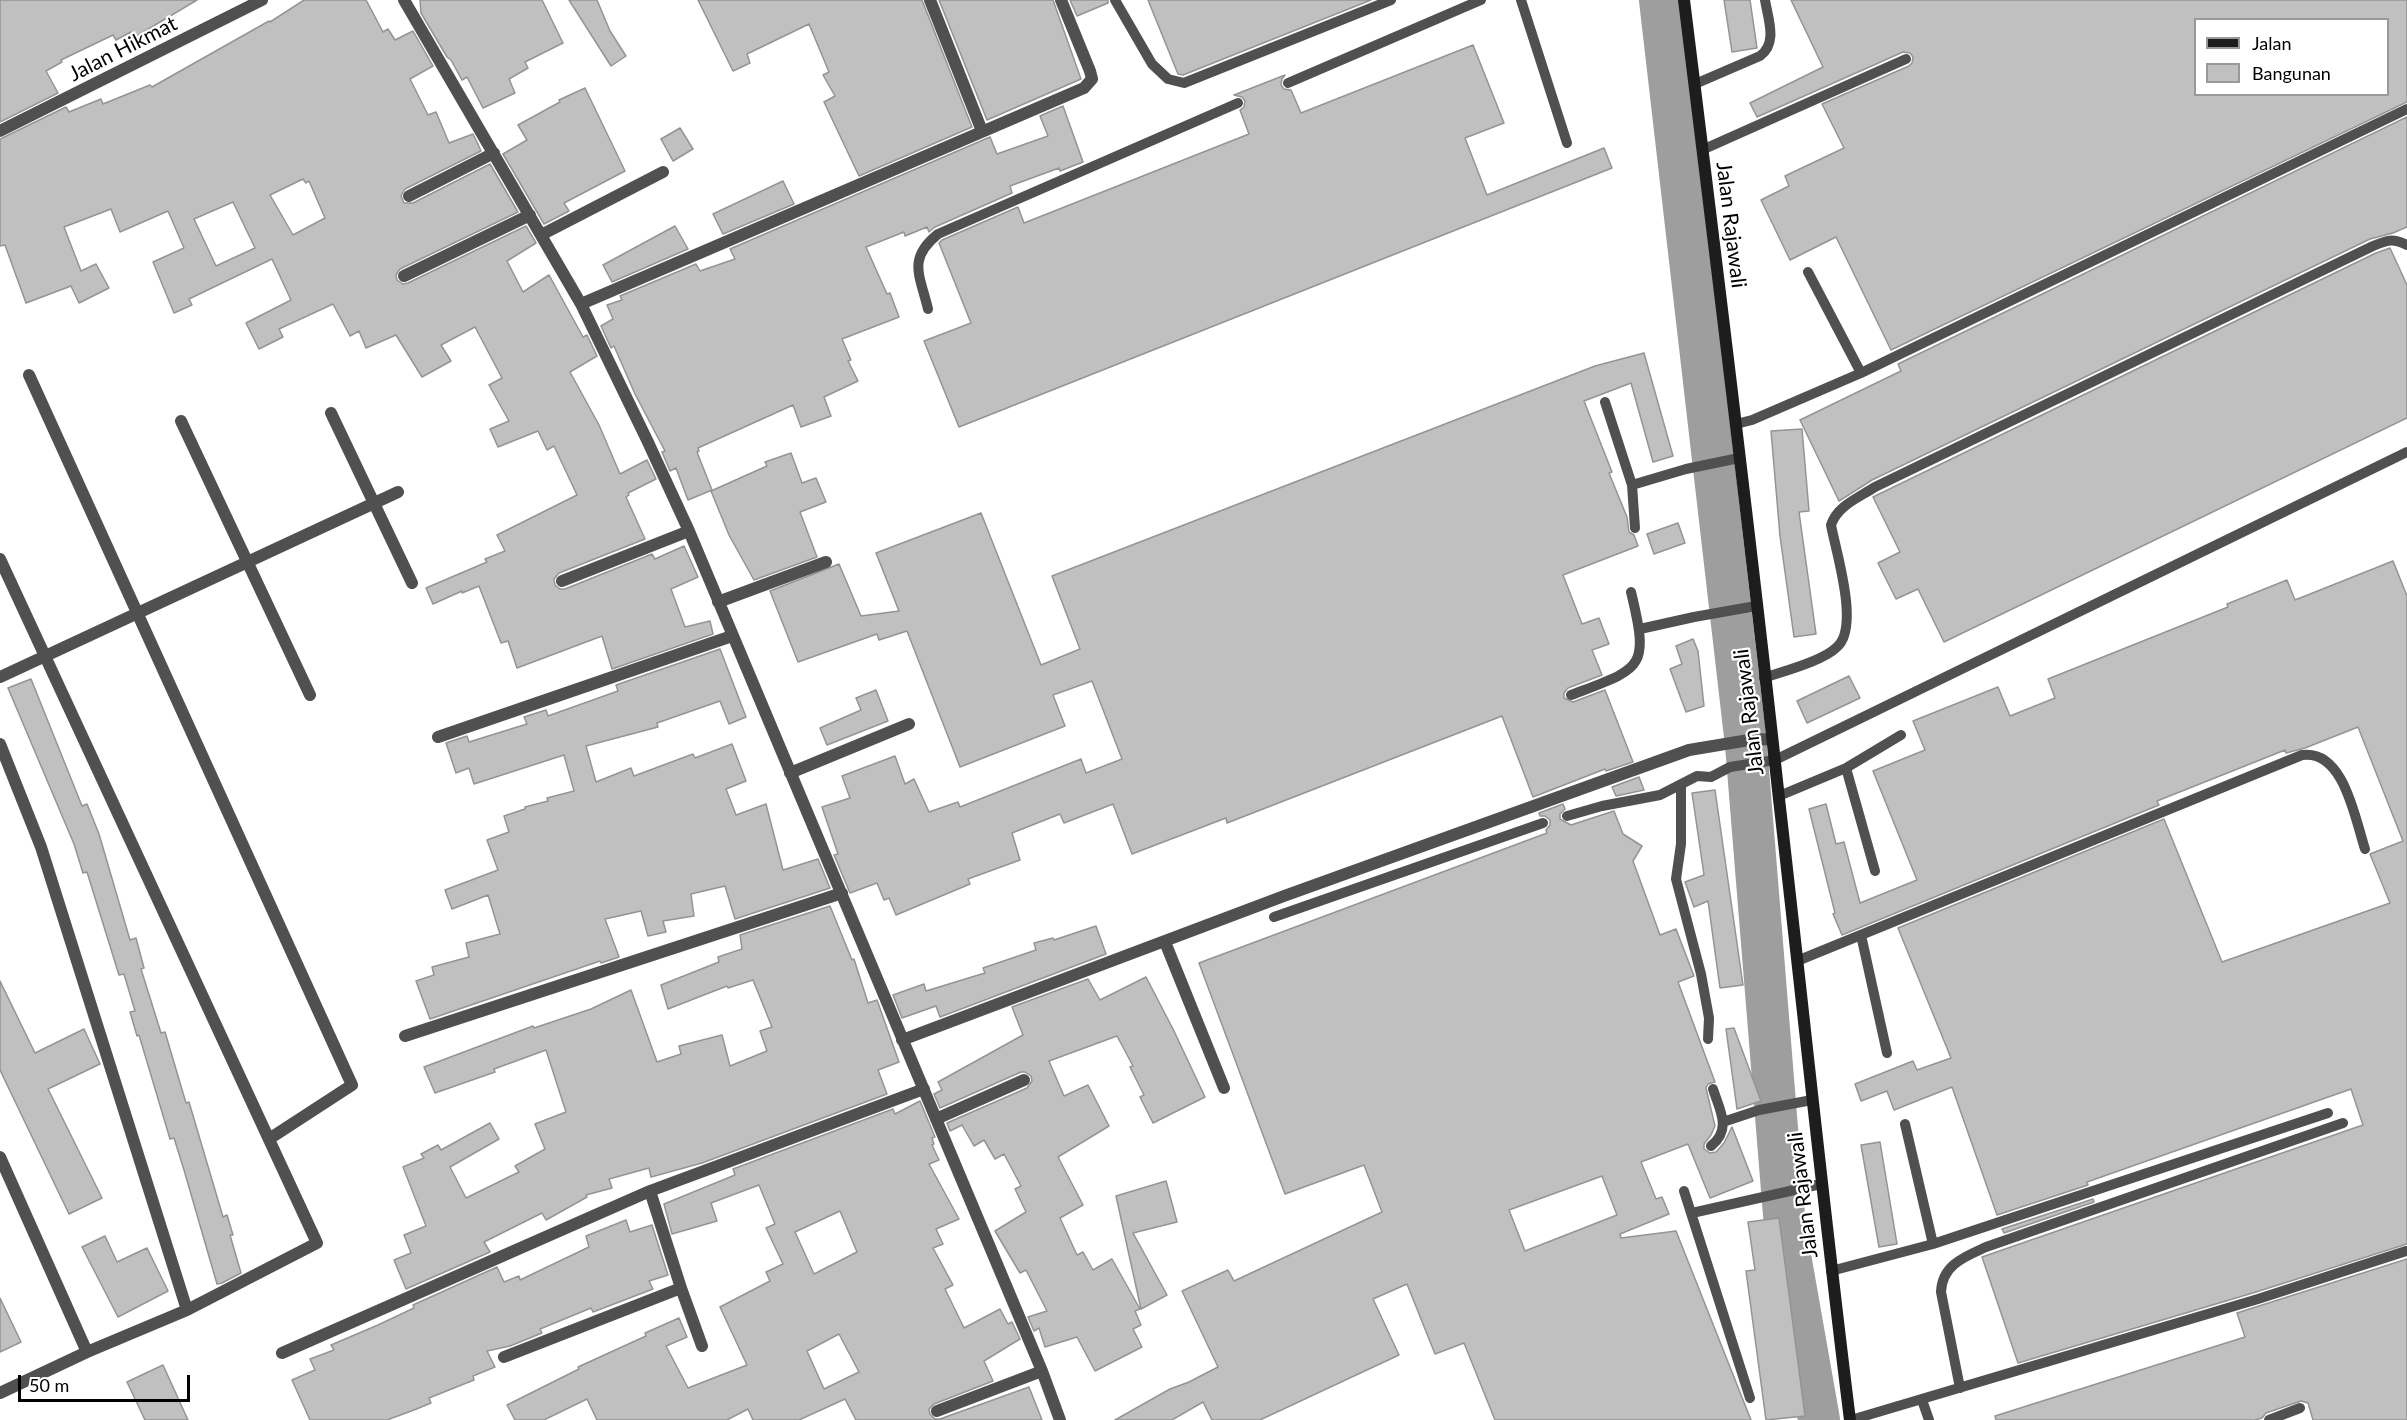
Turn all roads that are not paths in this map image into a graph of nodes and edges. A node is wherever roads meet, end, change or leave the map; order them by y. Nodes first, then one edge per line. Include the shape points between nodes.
1 (262, 0) edge
2 (404, 0) edge
3 (930, 0) edge
4 (1061, 0) edge
5 (1115, 0) edge
6 (1391, 0) edge
7 (1481, 0) edge
8 (1521, 0) edge
9 (1684, 0) edge
10 (1766, 0) edge
11 (1906, 59) dead end
12 (1288, 82) dead end
13 (1695, 84) junction
14 (1238, 103) dead end
15 (2407, 109) edge
16 (0, 131) edge
17 (982, 131) junction
18 (1567, 143) dead end
19 (1702, 150) junction
20 (494, 153) junction
21 (663, 172) dead end
22 (409, 196) dead end
23 (530, 215) junction
24 (541, 235) junction
25 (2407, 246) edge
26 (1808, 272) dead end
27 (404, 276) dead end
28 (581, 304) junction
29 (928, 309) dead end
30 (1861, 373) junction
31 (29, 375) dead end
32 (1605, 402) dead end
33 (331, 413) dead end
34 (181, 421) dead end
35 (1736, 424) junction
36 (2407, 452) edge
37 (1739, 459) junction
38 (1632, 485) junction
39 (398, 492) dead end
40 (374, 503) junction
41 (1635, 528) dead end
42 (689, 531) junction
43 (0, 559) edge
44 (248, 562) junction
45 (826, 562) dead end
46 (562, 581) dead end
47 (412, 583) dead end
48 (1631, 592) dead end
49 (718, 602) junction
50 (1756, 606) junction
51 (138, 613) junction
52 (1640, 629) junction
53 (732, 636) junction
54 (45, 656) junction
55 (0, 677) edge
56 (1764, 678) junction
57 (310, 695) dead end
58 (1571, 695) dead end
59 (909, 724) dead end
60 (1901, 735) dead end
61 (438, 737) dead end
62 (1772, 739) junction
63 (0, 744) edge
64 (1775, 760) junction
65 (1846, 768) junction
66 (790, 773) junction
67 (1681, 786) junction
68 (1779, 796) junction
69 (1567, 816) dead end
70 (1543, 823) dead end
71 (2365, 849) dead end
72 (1875, 870) dead end
73 (842, 892) junction
74 (1275, 917) dead end
75 (1861, 935) junction
76 (1165, 942) junction
77 (1797, 961) junction
78 (405, 1036) dead end
79 (1708, 1039) dead end
80 (902, 1040) junction
81 (1887, 1053) dead end
82 (1024, 1080) dead end
83 (924, 1089) junction
84 (1224, 1089) dead end
85 (1713, 1089) dead end
86 (1812, 1100) junction
87 (2328, 1113) dead end
88 (936, 1119) junction
89 (1723, 1122) junction
90 (1905, 1124) dead end
91 (2343, 1124) dead end
92 (269, 1139) junction
93 (1711, 1146) dead end
94 (0, 1156) edge
95 (1821, 1184) junction
96 (650, 1191) junction
97 (1684, 1191) dead end
98 (1692, 1213) junction
99 (1933, 1244) junction
100 (2406, 1251) edge
101 (1831, 1270) junction
102 (681, 1288) junction
103 (187, 1310) junction
104 (702, 1346) dead end
105 (87, 1352) junction
106 (282, 1353) dead end
107 (504, 1357) dead end
108 (1042, 1371) junction
109 (1960, 1388) junction
110 (0, 1393) edge
111 (1750, 1398) dead end
112 (1922, 1400) junction
113 (2300, 1408) dead end
114 (937, 1411) dead end
115 (1060, 1420) edge
116 (1850, 1420) edge
117 (1929, 1420) edge
118 (2269, 1420) edge

1 - 16 street, Jalan Hikmat
2 - 20 street
3 - 17 street
4 - 17 street via 1092,80 1084,88
5 - 6 lane via 1152,64 1168,79 1184,83
7 - 12 lane
8 - 18 lane
9 - 13 street, Jalan Rajawali
10 - 13 lane via 1771,37 1767,50
11 - 19 lane
13 - 19 street, Jalan Rajawali
14 - 29 lane via 938,234 922,249 918,264
15 - 30 lane
17 - 28 street
19 - 35 street, Jalan Rajawali
20 - 22 street
20 - 23 street
21 - 24 street
23 - 24 street
23 - 27 street
24 - 28 street
25 - 56 lane via 2396,239 2373,246 1843,507 1831,525 1846,601 1843,639 1837,648 1813,660
26 - 30 lane
28 - 42 street
30 - 35 lane
31 - 51 street
32 - 38 lane
33 - 40 street
34 - 44 street
35 - 37 street, Jalan Rajawali
36 - 64 lane
37 - 38 lane
37 - 50 street, Jalan Rajawali
38 - 41 lane
39 - 40 street
40 - 44 street
40 - 47 street
42 - 46 street
42 - 49 street
43 - 54 street
44 - 51 street
44 - 57 street
45 - 49 street
48 - 52 lane
49 - 53 street
50 - 52 lane
50 - 56 street, Jalan Rajawali
51 - 54 street
51 - 92 street via 352,1084
52 - 58 lane via 1639,658 1632,668
53 - 61 street
53 - 66 street
54 - 55 street
54 - 92 street
56 - 62 street, Jalan Rajawali
59 - 66 street
60 - 65 lane
62 - 64 street, Jalan Rajawali
62 - 76 street via 1689,750
63 - 103 street via 41,847
64 - 67 lane via 1730,767 1711,777 1697,776
64 - 68 street, Jalan Rajawali
65 - 68 lane
65 - 72 lane
66 - 73 street
67 - 69 lane via 1660,795
67 - 79 lane via 1681,844 1676,879 1701,974 1709,1018
68 - 77 street, Jalan Rajawali
70 - 74 lane
71 - 75 lane via 2336,769 2314,753 2302,755
73 - 78 street
73 - 80 street
75 - 77 lane
75 - 81 lane
76 - 80 street
76 - 84 street
77 - 86 street, Jalan Rajawali
80 - 83 street
82 - 88 street
83 - 88 street
83 - 96 street
85 - 89 lane
86 - 89 lane via 1759,1110
86 - 95 street, Jalan Rajawali
87 - 99 lane
88 - 108 street
89 - 93 lane via 1720,1139
90 - 99 lane
91 - 109 lane via 1962,1258 1946,1270 1941,1282
92 - 103 street via 317,1243
94 - 105 street
95 - 98 lane
95 - 101 street, Jalan Rajawali
96 - 102 street
96 - 106 street
97 - 98 lane
98 - 111 lane
99 - 101 lane
100 - 109 lane
101 - 116 street, Jalan Rajawali
102 - 104 street
102 - 107 street
103 - 105 street
105 - 110 street
108 - 114 street
108 - 115 street
109 - 112 lane
112 - 116 lane
112 - 117 lane
113 - 118 lane

